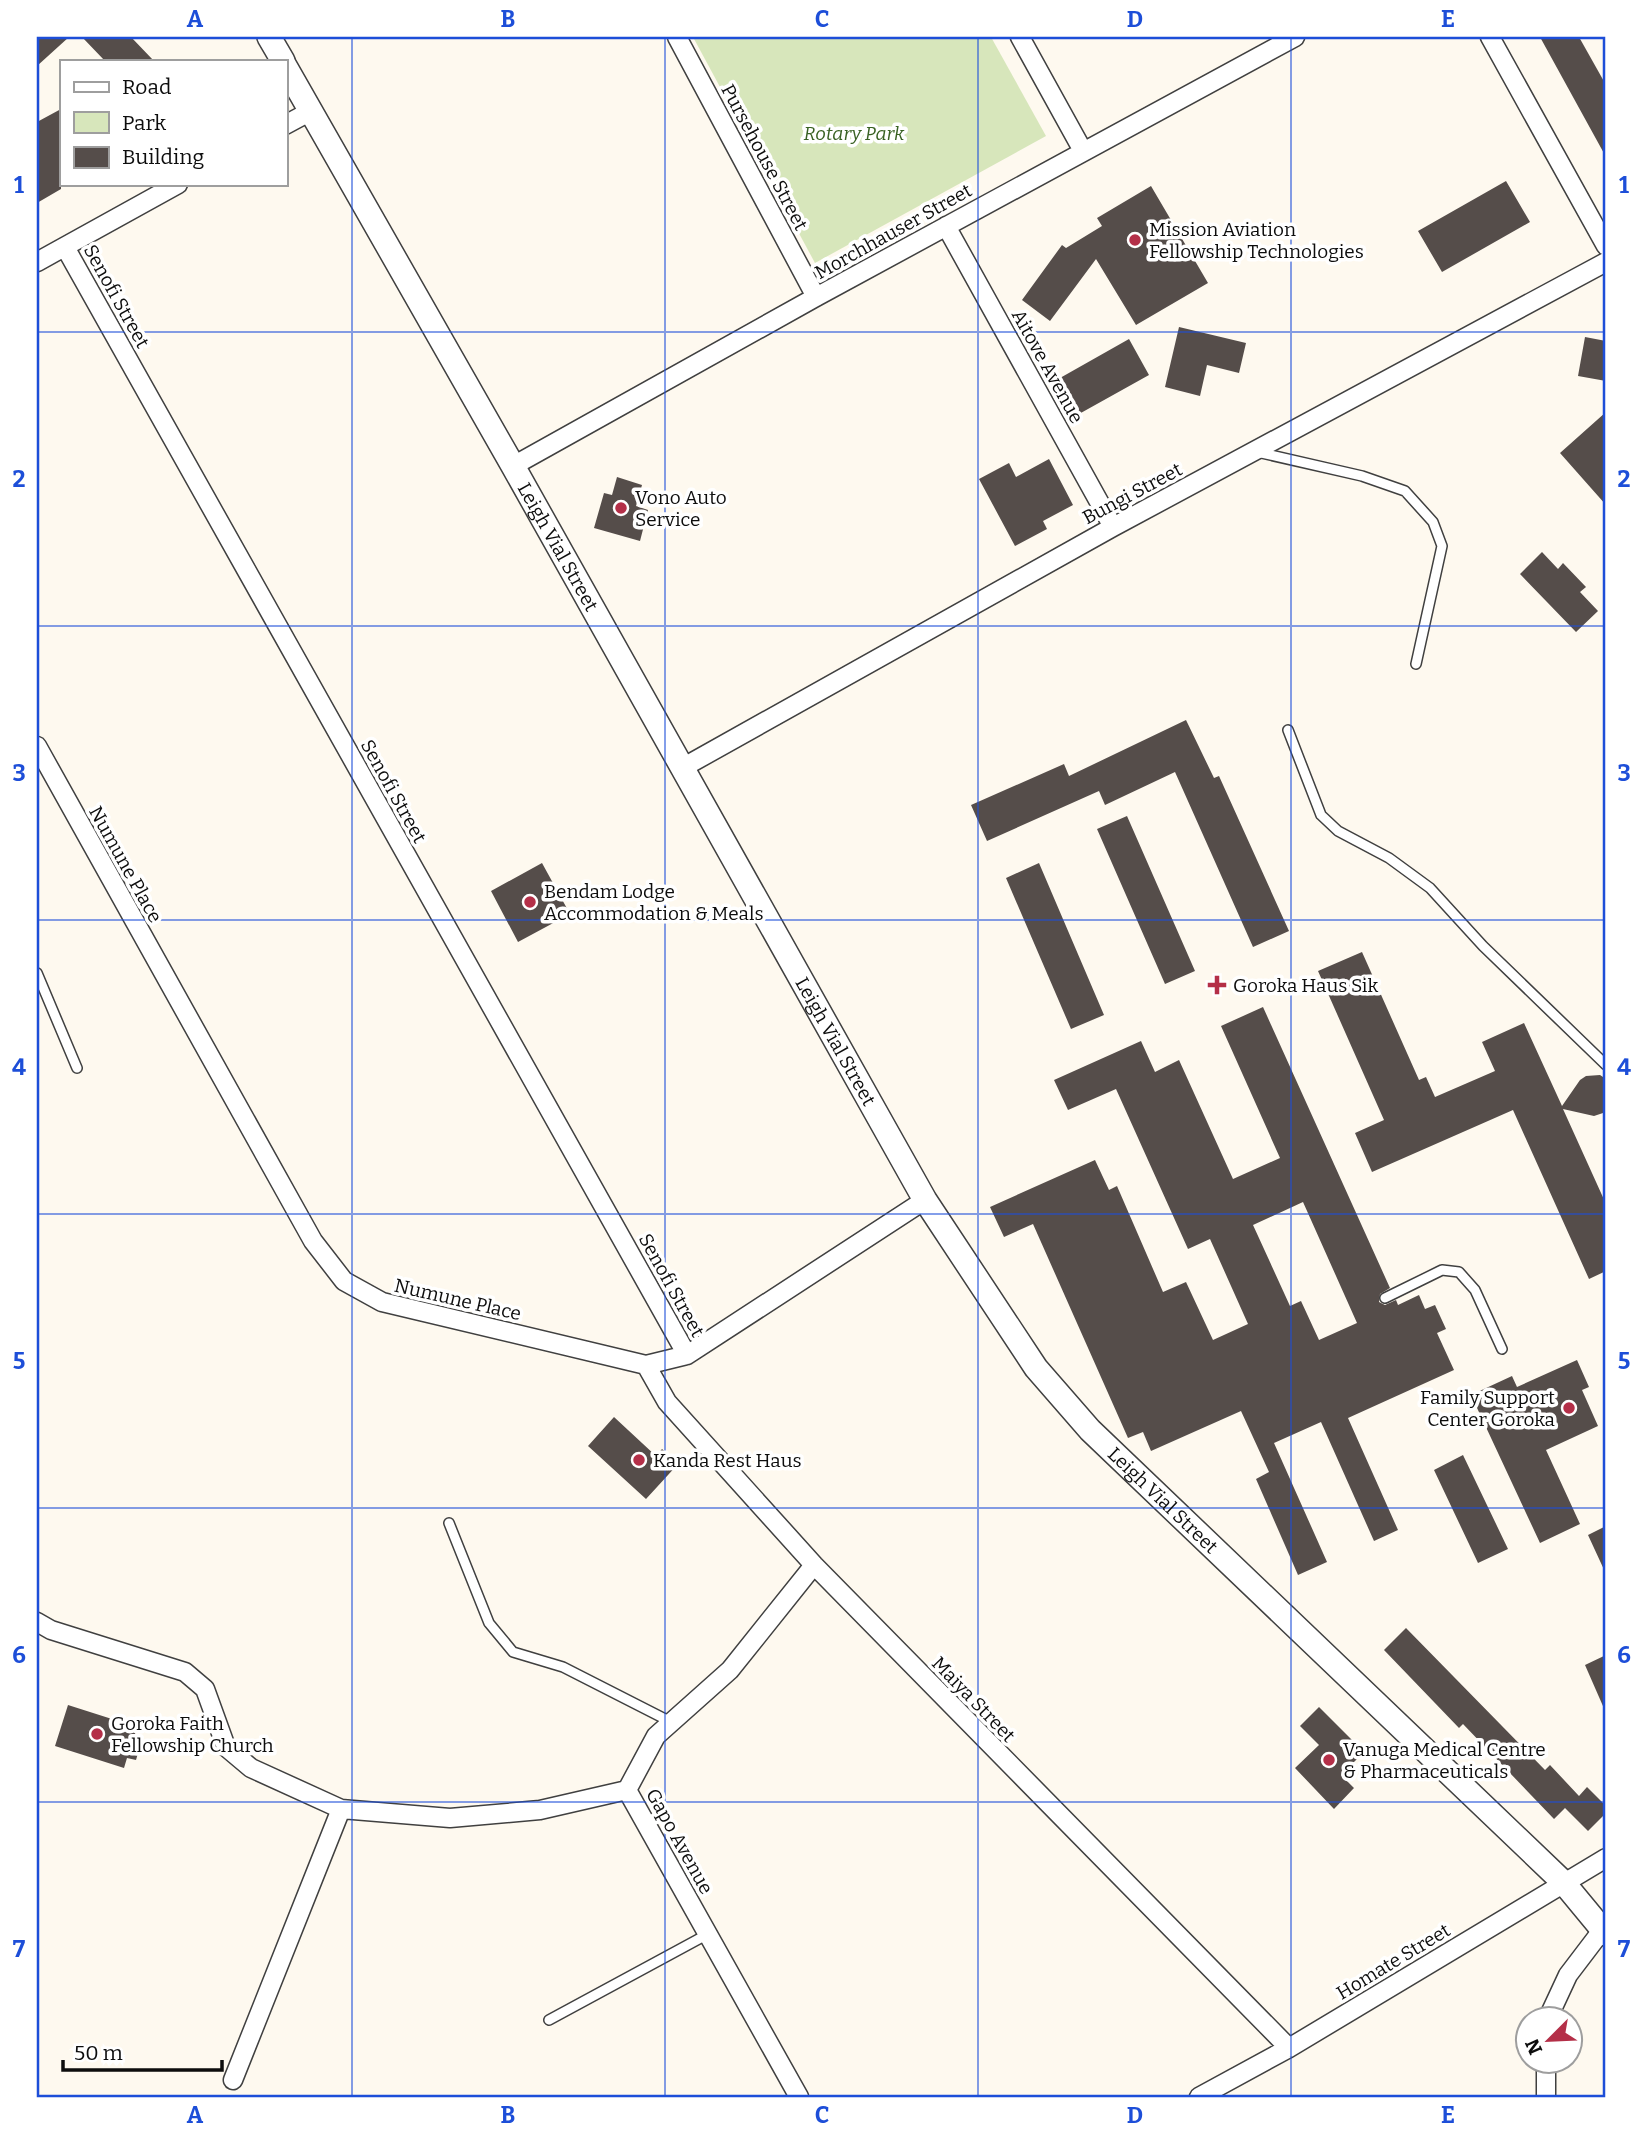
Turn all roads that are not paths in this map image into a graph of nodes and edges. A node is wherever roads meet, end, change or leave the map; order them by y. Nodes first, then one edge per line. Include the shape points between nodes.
1 (269, 37) edge
2 (677, 37) edge
3 (1020, 37) edge
4 (1296, 37) edge
5 (1490, 37) edge
6 (282, 60) edge
7 (287, 69) edge
8 (311, 111) junction
9 (287, 124) edge
10 (1083, 152) junction
11 (174, 186) edge
12 (946, 226) junction
13 (1606, 246) edge
14 (65, 247) junction
15 (37, 262) edge
16 (1606, 262) edge
17 (816, 297) junction
18 (1253, 452) junction
19 (513, 466) junction
20 (1113, 527) junction
21 (1416, 664) dead end
22 (1289, 730) dead end
23 (37, 746) edge
24 (682, 768) junction
25 (37, 973) edge
26 (1606, 1065) edge
27 (77, 1068) dead end
28 (925, 1200) junction
29 (1385, 1298) dead end
30 (1502, 1349) dead end
31 (687, 1355) junction
32 (646, 1365) junction
33 (449, 1523) dead end
34 (814, 1566) junction
35 (37, 1622) edge
36 (671, 1722) junction
37 (627, 1790) junction
38 (341, 1809) junction
39 (1606, 1858) edge
40 (1563, 1882) junction
41 (1605, 1931) edge
42 (708, 1934) junction
43 (1555, 2004) edge
44 (549, 2020) dead end
45 (1289, 2048) junction
46 (1546, 2074) edge
47 (233, 2080) dead end
48 (799, 2097) edge
49 (1199, 2097) edge
50 (1546, 2097) edge

1 - 6 street
2 - 17 street, Pursehouse Street
3 - 10 street
4 - 10 street, Morchhauser Street
5 - 13 street
7 - 8 street, Leigh Vial Street
8 - 9 street
8 - 19 street, Leigh Vial Street
10 - 12 street, Morchhauser Street
11 - 14 street
12 - 17 street, Morchhauser Street
12 - 20 street, Aitove Avenue
14 - 15 street
14 - 31 street, Senofi Street
16 - 18 street, Bungi Street
17 - 19 street, Morchhauser Street
18 - 20 street, Bungi Street
18 - 21 lane via 1362,476 1405,491 1433,522 1442,546
19 - 24 street, Leigh Vial Street
20 - 24 street, Bungi Street
22 - 26 lane via 1321,815 1338,831 1389,858 1430,888
23 - 32 street, Numune Place via 313,1241 344,1281 382,1302
24 - 28 street, Leigh Vial Street
25 - 27 lane
28 - 31 street, Numune Place
28 - 40 street, Leigh Vial Street via 1036,1368 1090,1430
29 - 30 lane via 1442,1270 1459,1272 1475,1290
31 - 32 street, Numune Place
32 - 34 street, Maiya Street via 667,1402
33 - 36 lane via 489,1623 513,1652 563,1667
34 - 36 street, Gapo Avenue via 730,1670
34 - 45 street, Maiya Street
35 - 38 street via 185,1672 205,1689 226,1747 251,1768
36 - 37 street, Gapo Avenue via 656,1736
37 - 38 street via 540,1810 450,1818
37 - 42 street, Gapo Avenue
38 - 47 street
39 - 40 street, Homate Street
40 - 41 street, Leigh Vial Street
40 - 45 street, Homate Street
41 - 43 street via 1568,1975
42 - 44 lane
42 - 48 street, Gapo Avenue
45 - 49 street, Homate Street
46 - 50 street

